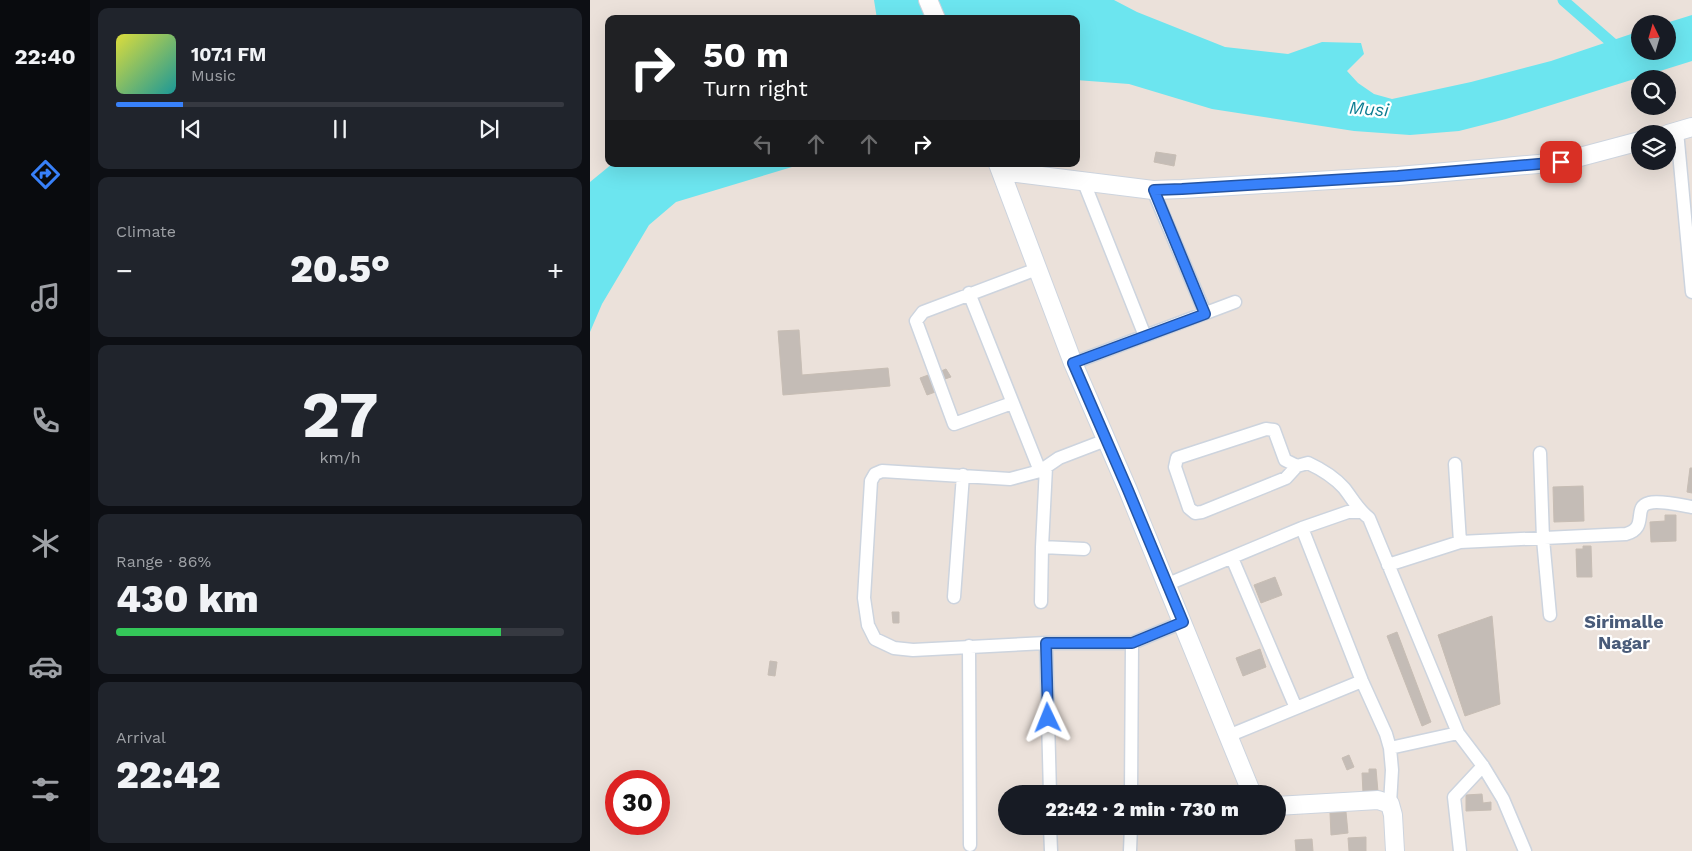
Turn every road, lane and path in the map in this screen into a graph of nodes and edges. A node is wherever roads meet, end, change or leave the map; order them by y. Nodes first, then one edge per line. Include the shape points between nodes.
1 (928, 0) edge
2 (934, 15) edge
3 (1679, 131) edge
4 (1631, 143) edge
5 (999, 167) edge
6 (1083, 180) junction
7 (1154, 190) junction
8 (1036, 269) junction
9 (1692, 292) edge
10 (969, 293) junction
11 (1235, 302) dead end
12 (1205, 314) junction
13 (1146, 336) junction
14 (1073, 363) junction
15 (1012, 402) junction
16 (1106, 440) junction
17 (1540, 453) dead end
18 (1455, 464) dead end
19 (1297, 466) junction
20 (1043, 469) junction
21 (963, 475) junction
22 (1692, 507) edge
23 (1361, 512) junction
24 (1302, 528) junction
25 (1543, 539) junction
26 (1460, 542) junction
27 (1042, 547) junction
28 (1084, 549) dead end
29 (1232, 558) junction
30 (1388, 565) junction
31 (1168, 584) junction
32 (954, 597) dead end
33 (1041, 602) dead end
34 (1550, 615) dead end
35 (1183, 622) junction
36 (1046, 643) junction
37 (1132, 643) junction
38 (969, 646) junction
39 (1362, 681) junction
40 (1296, 708) junction
41 (1458, 733) junction
42 (1228, 736) junction
43 (1390, 748) junction
44 (1483, 766) junction
45 (1050, 785) edge
46 (1131, 785) edge
47 (1248, 785) edge
48 (1390, 804) junction
49 (1286, 805) edge
50 (1050, 835) edge
51 (1131, 835) edge
52 (970, 845) dead end
53 (1051, 851) edge
54 (1130, 851) edge
55 (1395, 851) edge
56 (1460, 851) edge
57 (1524, 851) edge

1 - 2 street
3 - 9 street
4 - 7 street via 1561,162 1398,176
5 - 6 street
5 - 8 street
6 - 7 street
6 - 13 street
7 - 12 street
8 - 10 street
8 - 14 street
10 - 15 street
10 - 15 street via 923,312 916,321 954,424
11 - 12 street
12 - 13 street
13 - 14 street
14 - 16 street
15 - 20 street
16 - 20 street via 1059,458
16 - 31 street
17 - 25 street
18 - 26 street
19 - 19 street via 1285,460 1274,430 1266,429 1177,458 1175,467 1189,508 1194,513 1286,478
19 - 23 street via 1308,463 1323,470 1343,487
20 - 21 street via 1010,479
20 - 27 street
21 - 32 street
21 - 38 street via 882,471 875,474 871,482 864,598 868,625 875,639 894,648 913,650
22 - 25 street via 1651,502 1640,510 1638,527 1634,532
23 - 24 street via 1348,512
23 - 30 street via 1369,518
24 - 29 street
24 - 39 street
25 - 26 street
25 - 34 street
26 - 30 street
27 - 28 street
27 - 33 street
29 - 31 street
29 - 40 street
30 - 41 street
31 - 35 street
35 - 37 street
35 - 42 street
36 - 37 street
36 - 38 street
36 - 45 street
37 - 46 street
38 - 52 street
39 - 40 street
39 - 43 street
40 - 42 street
41 - 43 street
41 - 44 street
42 - 47 street
43 - 48 street
44 - 56 street via 1454,797
44 - 57 street via 1504,798
48 - 49 street via 1378,800
48 - 55 street via 1394,815
50 - 53 street
51 - 54 street

